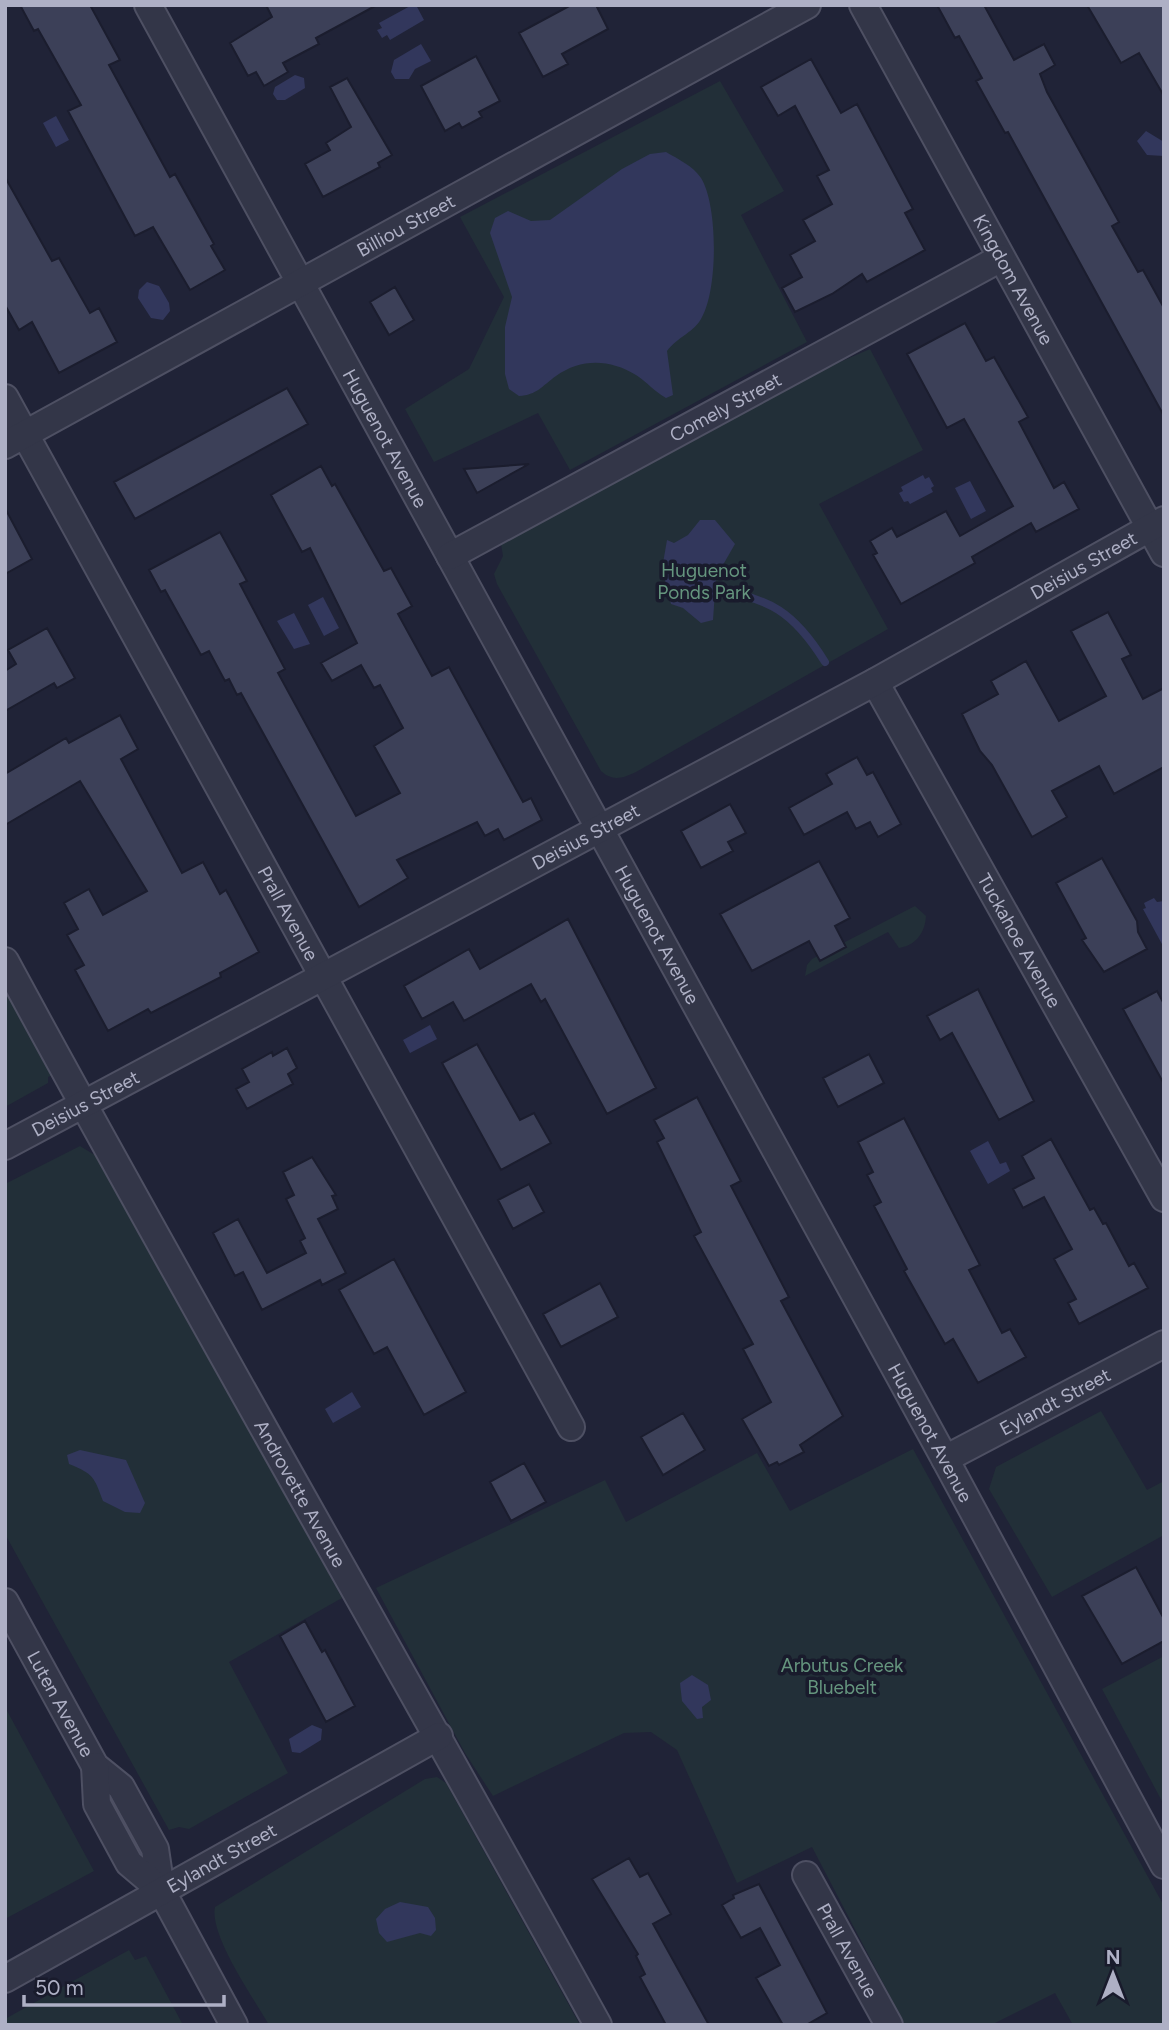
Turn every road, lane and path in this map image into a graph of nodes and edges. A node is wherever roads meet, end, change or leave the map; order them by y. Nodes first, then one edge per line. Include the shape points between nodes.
1 (807, 5) edge
2 (863, 5) edge
3 (156, 8) edge
4 (1001, 258) junction
5 (300, 283) junction
6 (5, 398) edge
7 (15, 440) edge
8 (1157, 524) edge
9 (1164, 553) edge
10 (450, 556) junction
11 (874, 682) junction
12 (599, 829) junction
13 (5, 961) edge
14 (321, 977) junction
15 (83, 1105) junction
16 (5, 1146) edge
17 (1164, 1198) edge
18 (1164, 1344) edge
19 (571, 1427) dead end
20 (945, 1459) junction
21 (5, 1602) edge
22 (439, 1736) junction
23 (1164, 1865) edge
24 (806, 1875) dead end
25 (161, 1891) junction
26 (5, 1979) edge
27 (234, 2025) edge
28 (598, 2025) edge
29 (889, 2025) edge

1 - 5 street, Billiou Street
2 - 4 street, Kingdom Avenue
3 - 5 street, Huguenot Avenue
4 - 8 street, Kingdom Avenue
4 - 10 street, Comely Street
5 - 7 street, Billiou Street
5 - 10 street, Huguenot Avenue
6 - 7 street, Prall Avenue
7 - 14 street, Prall Avenue
8 - 9 street, Kingdom Avenue
8 - 11 street, Deisius Street
10 - 12 street, Huguenot Avenue
11 - 12 street, Deisius Street
11 - 17 street, Tuckahoe Avenue
12 - 14 street, Deisius Street
12 - 20 street, Huguenot Avenue
13 - 15 street, Androvette Avenue
14 - 15 street, Deisius Street
14 - 19 street, Prall Avenue
15 - 16 street, Deisius Street
15 - 22 street, Androvette Avenue
18 - 20 street, Eylandt Street
20 - 23 street, Huguenot Avenue
21 - 25 street, Luten Avenue via 95,1766 97,1804 129,1863
22 - 25 street, Eylandt Street
22 - 28 street, Androvette Avenue
24 - 29 street, Prall Avenue
25 - 26 street, Eylandt Street
25 - 27 street, Luten Avenue

